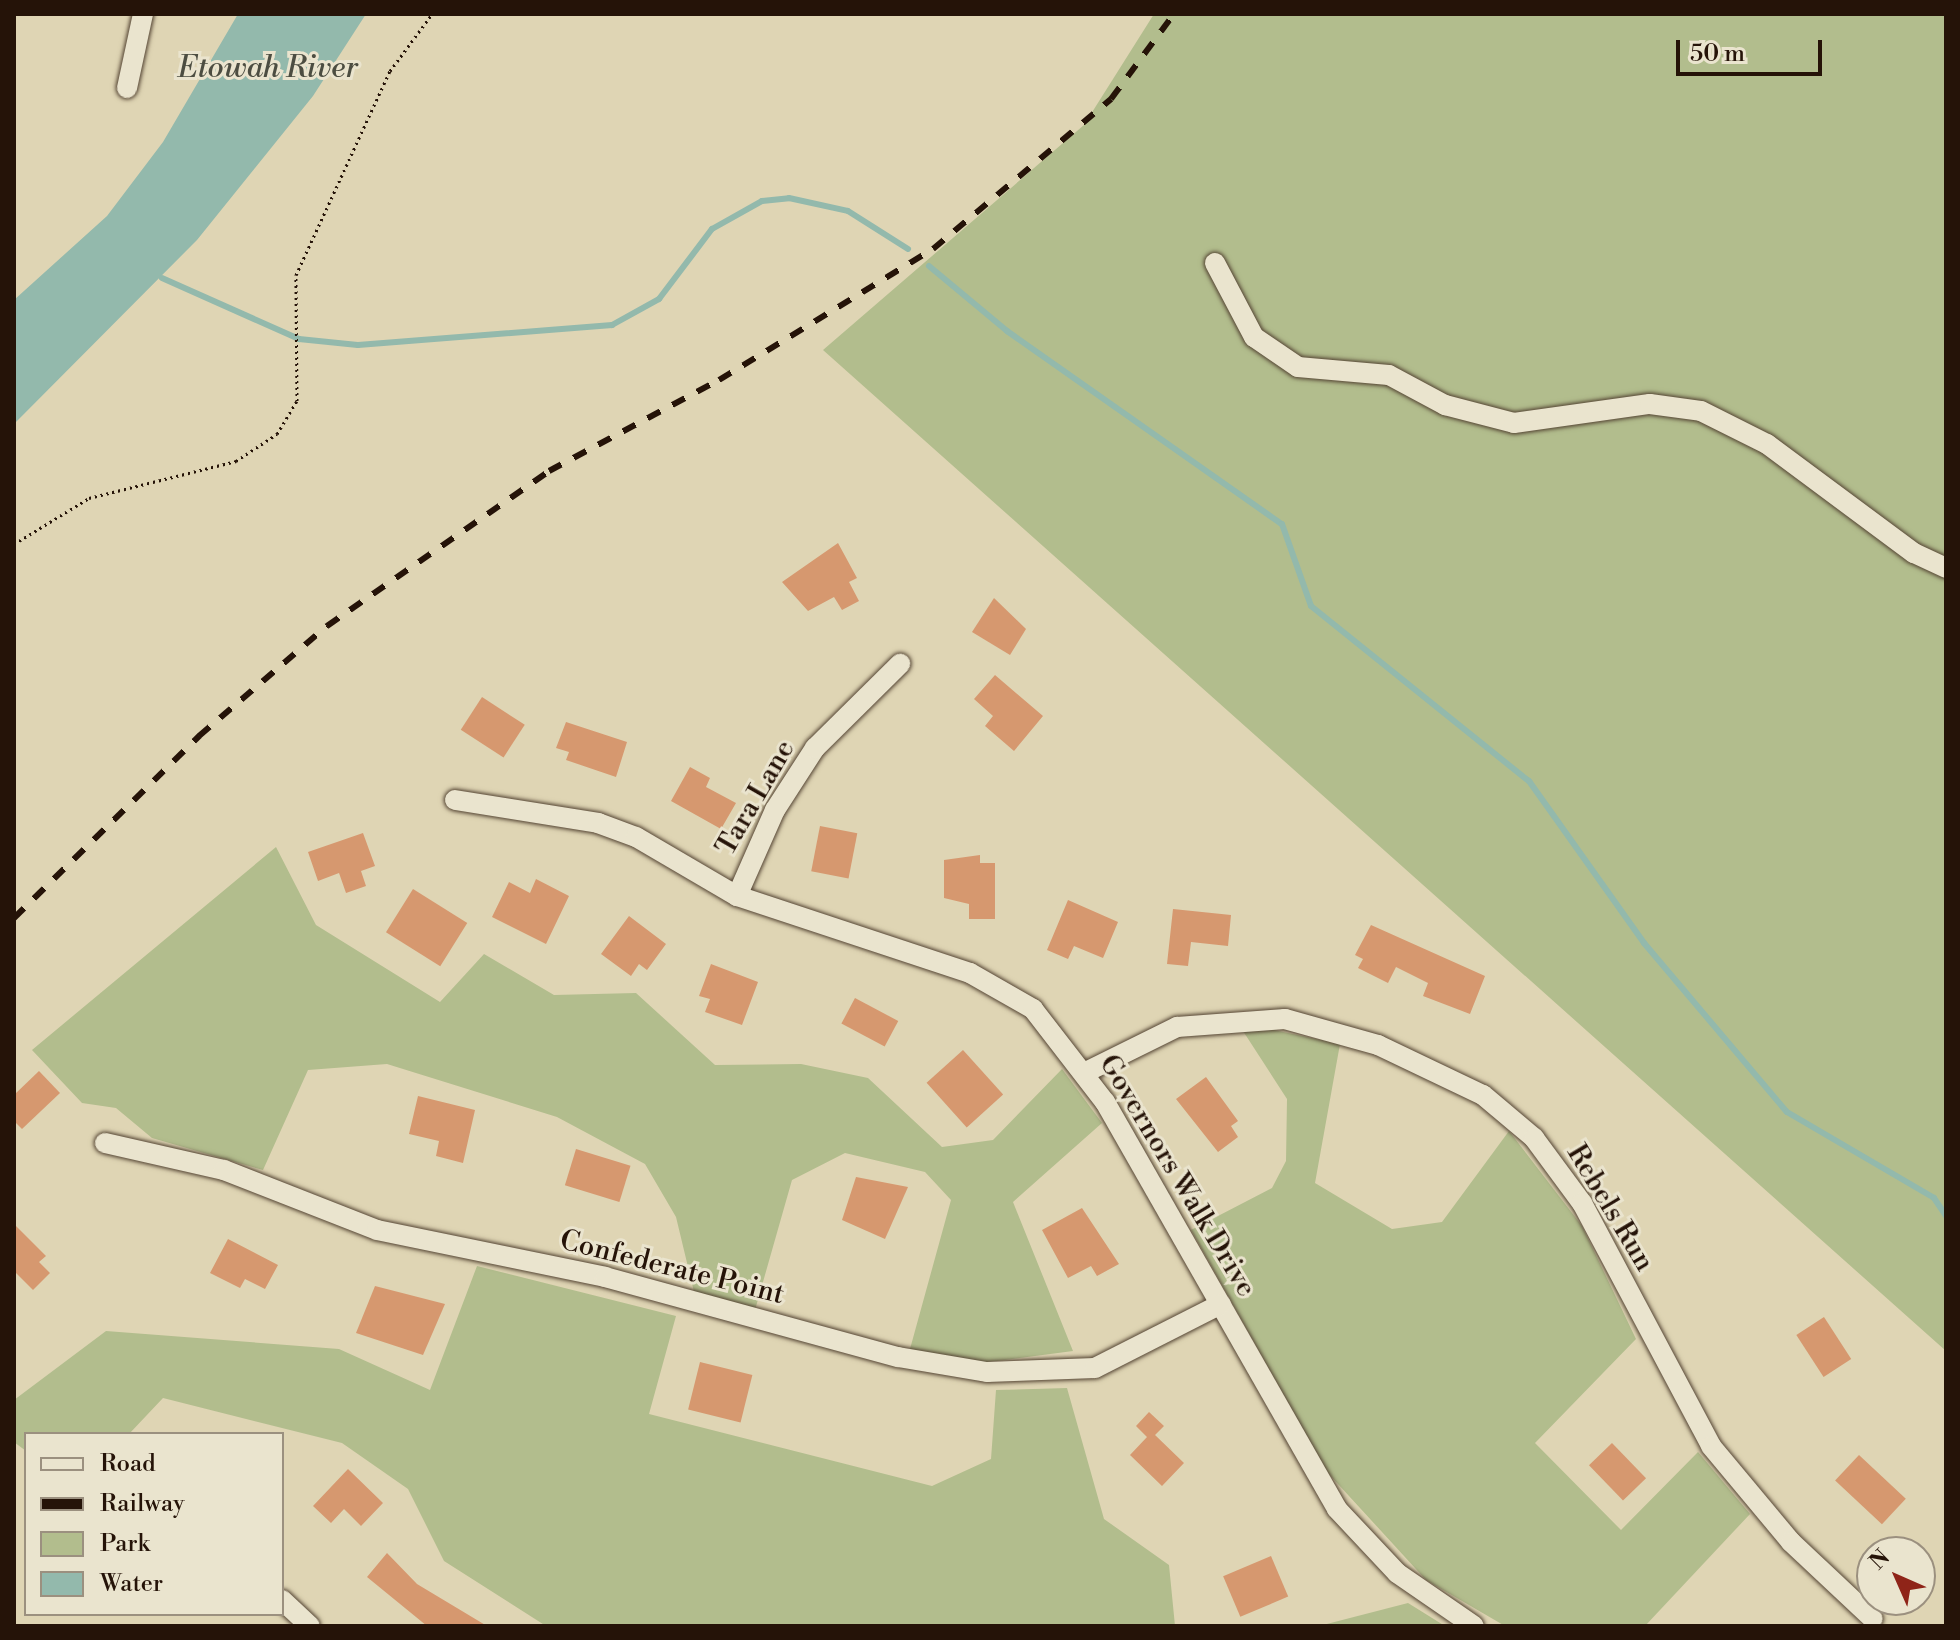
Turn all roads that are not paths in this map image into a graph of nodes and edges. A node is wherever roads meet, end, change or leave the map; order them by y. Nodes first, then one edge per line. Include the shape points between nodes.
1 (143, 14) edge
2 (127, 88) dead end
3 (1215, 263) dead end
4 (1946, 568) edge
5 (900, 664) dead end
6 (455, 800) dead end
7 (737, 896) junction
8 (1086, 1072) junction
9 (105, 1143) dead end
10 (1221, 1304) junction
11 (284, 1602) edge
12 (1873, 1619) dead end
13 (310, 1626) edge
14 (1474, 1626) edge

1 - 2 street
3 - 4 street via 1254,337 1298,367 1389,375 1445,405 1514,423 1650,404 1701,411 1767,444 1914,553
5 - 7 street, Tara Lane via 815,748 775,810
6 - 7 street, Governors Walk Drive via 598,823
7 - 8 street, Governors Walk Drive via 970,973 1033,1009
8 - 10 street, Governors Walk Drive
8 - 12 street, Rebels Run via 1177,1027 1285,1019 1378,1045 1483,1095 1534,1138 1582,1203 1711,1446 1791,1542
9 - 10 street, Confederate Point via 224,1170 377,1230 605,1277 898,1357 987,1372 1095,1368
10 - 14 street, Governors Walk Drive via 1303,1458 1345,1519 1397,1573
11 - 13 street

